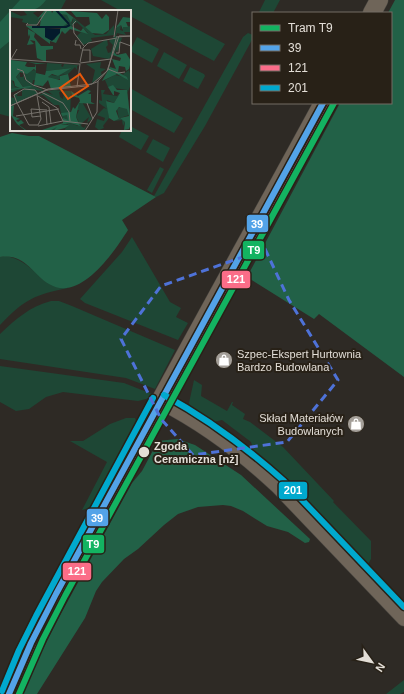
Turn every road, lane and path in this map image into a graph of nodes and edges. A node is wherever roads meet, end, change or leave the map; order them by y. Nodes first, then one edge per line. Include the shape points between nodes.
1 (379, 0) edge
2 (373, 12) edge
3 (322, 104) edge
4 (160, 402) junction
5 (404, 619) edge
6 (10, 694) edge

1 - 2 street
3 - 4 street
4 - 5 street via 210,432 257,467
4 - 6 street via 26,653

